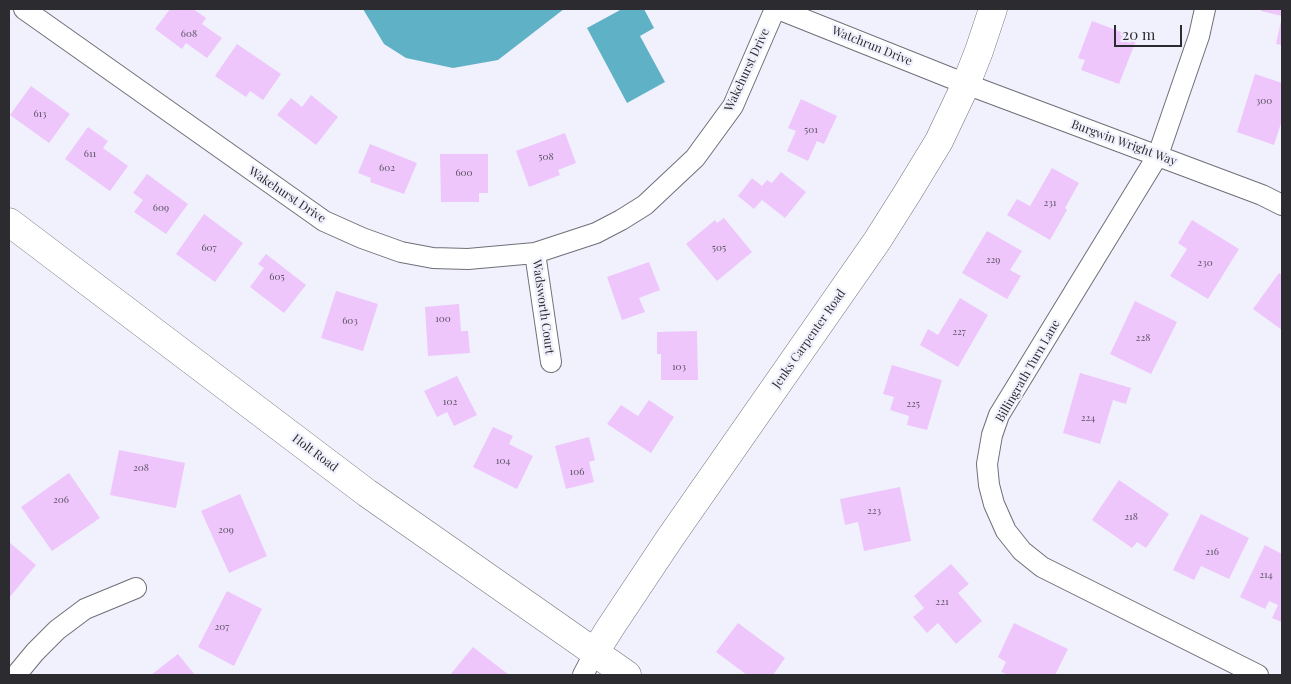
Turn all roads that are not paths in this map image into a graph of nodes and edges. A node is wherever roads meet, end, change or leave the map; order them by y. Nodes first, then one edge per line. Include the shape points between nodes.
1 (24, 9) edge
2 (777, 9) edge
3 (993, 9) edge
4 (1205, 9) edge
5 (966, 84) junction
6 (1158, 155) junction
7 (1282, 205) edge
8 (9, 222) edge
9 (535, 253) junction
10 (551, 362) dead end
11 (136, 588) dead end
12 (589, 664) edge
13 (16, 675) edge
14 (627, 675) edge
15 (1258, 675) edge

1 - 9 street, Wakehurst Drive via 324,221 400,252 433,258 468,259
2 - 5 street, Watchrun Drive
2 - 9 street, Wakehurst Drive via 733,106 695,158 645,205 621,220 596,233
3 - 5 street, Jenks Carpenter Road
4 - 6 street, Billingrath Turn Lane via 1200,36
5 - 6 street, Burgwin Wright Way
5 - 12 street, Jenks Carpenter Road via 939,141 878,241 670,538
6 - 7 street, Burgwin Wright Way
6 - 15 street, Billingrath Turn Lane via 999,415 989,449 989,485 1006,532 1042,567
8 - 12 street, Holt Road
9 - 10 street, Wadsworth Court
11 - 13 street via 86,609 57,630
12 - 14 street, Holt Road

